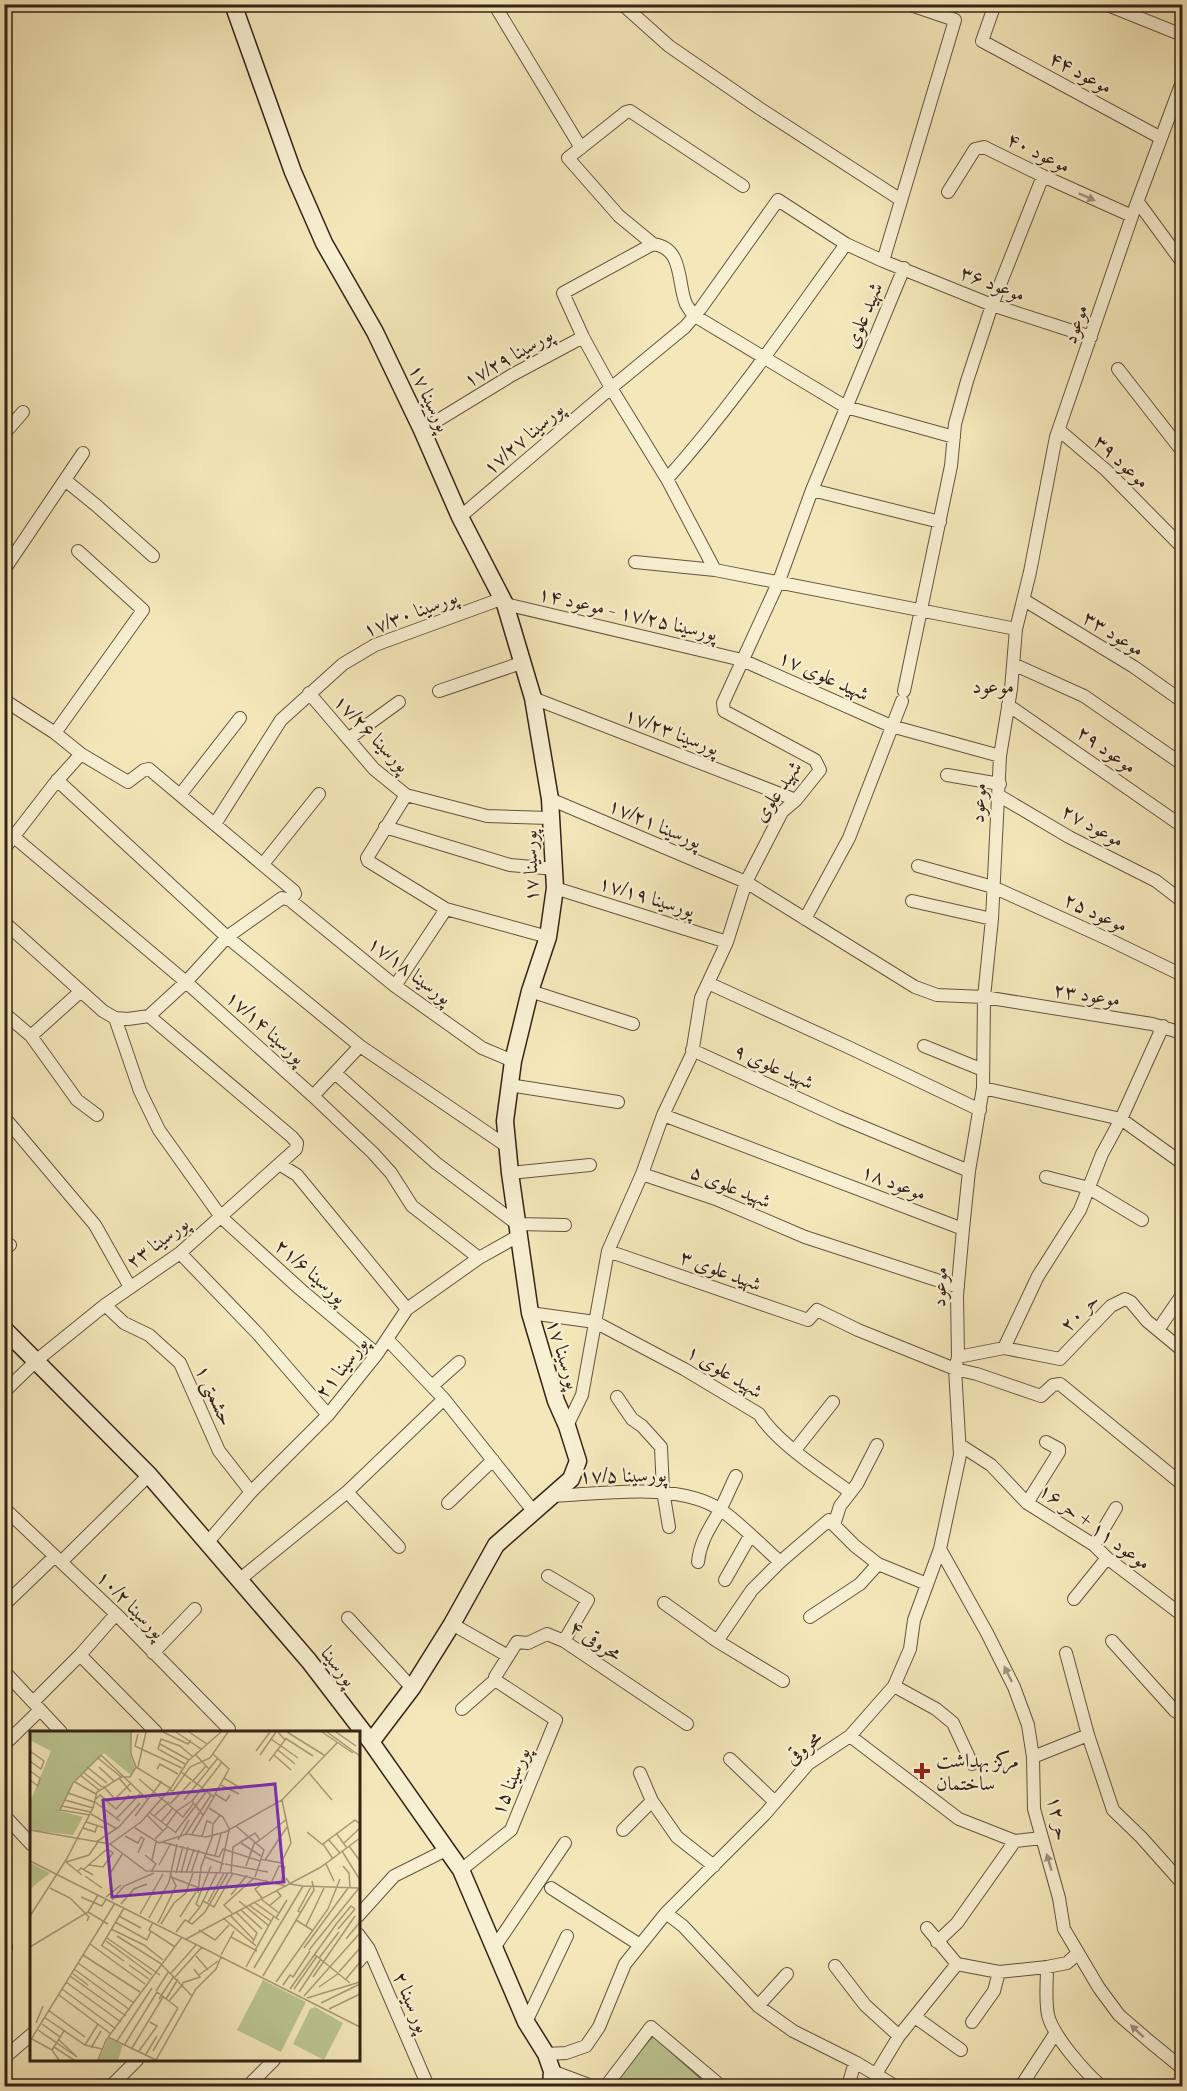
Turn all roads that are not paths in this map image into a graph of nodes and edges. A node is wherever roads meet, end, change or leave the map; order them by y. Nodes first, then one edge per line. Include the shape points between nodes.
1 (233, 4) edge
2 (494, 4) edge
3 (621, 4) edge
4 (908, 4) edge
5 (995, 4) edge
6 (1105, 4) edge
7 (1182, 34) edge
8 (1182, 82) edge
9 (1161, 138) junction
10 (581, 148) junction
11 (1043, 176) junction
12 (743, 186) dead end
13 (948, 192) dead end
14 (778, 200) joint
15 (901, 200) junction
16 (1138, 202) junction
17 (1132, 216) junction
18 (653, 244) junction
19 (846, 244) junction
20 (883, 261) junction
21 (1182, 262) edge
22 (904, 268) junction
23 (992, 305) junction
24 (694, 316) junction
25 (1091, 337) junction
26 (583, 338) junction
27 (765, 357) junction
28 (1118, 369) dead end
29 (611, 388) junction
30 (846, 406) junction
31 (22, 412) dead end
32 (422, 430) junction
33 (1059, 430) junction
34 (4, 434) edge
35 (954, 437) junction
36 (1182, 451) edge
37 (82, 453) dead end
38 (667, 479) junction
39 (65, 480) junction
40 (812, 490) junction
41 (460, 517) junction
42 (940, 522) junction
43 (1182, 547) edge
44 (78, 551) dead end
45 (153, 556) dead end
46 (634, 562) dead end
47 (4, 570) edge
48 (715, 570) junction
49 (778, 581) junction
50 (1024, 600) junction
51 (503, 602) junction
52 (922, 611) junction
53 (1016, 629) junction
54 (742, 660) junction
55 (524, 662) junction
56 (1013, 664) junction
57 (439, 692) dead end
58 (309, 693) junction
59 (533, 698) junction
60 (4, 700) edge
61 (1182, 701) edge
62 (399, 702) dead end
63 (1008, 705) junction
64 (240, 718) dead end
65 (891, 726) junction
66 (55, 734) junction
67 (348, 738) junction
68 (81, 753) junction
69 (1000, 756) junction
70 (1182, 764) edge
71 (947, 775) dead end
72 (57, 780) junction
73 (999, 789) junction
74 (319, 794) dead end
75 (180, 795) junction
76 (406, 795) junction
77 (550, 799) junction
78 (796, 800) junction
79 (550, 818) junction
80 (215, 824) junction
81 (1182, 826) edge
82 (385, 827) junction
83 (14, 837) junction
84 (4, 849) edge
85 (263, 864) junction
86 (918, 866) dead end
87 (555, 869) junction
88 (746, 882) junction
89 (993, 886) junction
90 (555, 888) junction
91 (290, 900) junction
92 (912, 901) dead end
93 (1182, 901) edge
94 (446, 909) junction
95 (805, 919) junction
96 (992, 919) junction
97 (4, 922) edge
98 (227, 937) junction
99 (548, 937) junction
100 (728, 942) junction
101 (869, 958) joint
102 (1182, 975) edge
103 (186, 982) junction
104 (708, 983) junction
105 (395, 986) junction
106 (81, 991) junction
107 (530, 991) junction
108 (984, 997) junction
109 (4, 1013) edge
110 (149, 1016) junction
111 (115, 1018) junction
112 (633, 1024) dead end
113 (1163, 1026) junction
114 (1182, 1034) edge
115 (31, 1036) junction
116 (360, 1046) junction
117 (924, 1046) dead end
118 (692, 1050) junction
119 (513, 1061) junction
120 (983, 1070) junction
121 (335, 1073) junction
122 (509, 1085) junction
123 (983, 1088) junction
124 (313, 1096) junction
125 (618, 1102) dead end
126 (980, 1110) junction
127 (97, 1115) dead end
128 (663, 1115) junction
129 (4, 1117) edge
130 (1121, 1119) junction
131 (508, 1147) junction
132 (1182, 1163) edge
133 (279, 1164) junction
134 (590, 1165) dead end
135 (969, 1171) junction
136 (510, 1173) junction
137 (642, 1174) junction
138 (1046, 1177) dead end
139 (1089, 1188) junction
140 (221, 1216) junction
141 (1142, 1220) dead end
142 (565, 1226) dead end
143 (518, 1229) junction
144 (963, 1229) junction
145 (608, 1251) junction
146 (180, 1253) junction
147 (479, 1258) junction
148 (130, 1287) junction
149 (958, 1287) junction
150 (1182, 1295) edge
151 (105, 1305) junction
152 (407, 1309) junction
153 (530, 1313) junction
154 (595, 1322) junction
155 (4, 1329) edge
156 (1158, 1330) junction
157 (387, 1339) junction
158 (1004, 1348) junction
159 (1182, 1350) edge
160 (376, 1354) junction
161 (37, 1360) junction
162 (459, 1362) dead end
163 (956, 1363) junction
164 (432, 1386) junction
165 (4, 1392) edge
166 (617, 1397) dead end
167 (444, 1399) junction
168 (833, 1402) dead end
169 (328, 1415) junction
170 (567, 1426) junction
171 (1046, 1442) dead end
172 (877, 1445) dead end
173 (960, 1445) junction
174 (795, 1450) junction
175 (493, 1460) junction
176 (149, 1474) junction
177 (736, 1476) dead end
178 (1182, 1484) edge
179 (663, 1491) junction
180 (251, 1492) junction
181 (347, 1492) junction
182 (850, 1492) junction
183 (552, 1496) junction
184 (448, 1503) dead end
185 (1027, 1503) junction
186 (4, 1508) edge
187 (1116, 1508) dead end
188 (720, 1510) junction
189 (534, 1512) junction
190 (832, 1522) junction
191 (669, 1527) dead end
192 (750, 1536) junction
193 (207, 1544) junction
194 (1094, 1545) junction
195 (399, 1546) dead end
196 (940, 1549) junction
197 (1107, 1558) junction
198 (58, 1559) junction
199 (698, 1562) dead end
200 (780, 1562) junction
201 (878, 1564) junction
202 (548, 1576) dead end
203 (239, 1580) junction
204 (725, 1580) dead end
205 (927, 1584) junction
206 (1074, 1599) dead end
207 (664, 1603) dead end
208 (4, 1605) edge
209 (195, 1609) dead end
210 (116, 1614) junction
211 (1182, 1615) edge
212 (810, 1617) dead end
213 (348, 1618) dead end
214 (452, 1624) junction
215 (564, 1641) junction
216 (717, 1641) junction
217 (1112, 1641) dead end
218 (153, 1653) junction
219 (1066, 1653) dead end
220 (80, 1655) junction
221 (508, 1656) junction
222 (4, 1671) edge
223 (495, 1680) junction
224 (783, 1681) dead end
225 (894, 1686) junction
226 (412, 1688) junction
227 (36, 1706) junction
228 (462, 1708) dead end
229 (1182, 1715) edge
230 (687, 1724) dead end
231 (229, 1729) dead end
232 (60, 1731) edge
233 (155, 1731) edge
234 (1088, 1735) junction
235 (850, 1736) junction
236 (371, 1742) junction
237 (4, 1744) edge
238 (1033, 1757) junction
239 (730, 1759) dead end
240 (972, 1764) dead end
241 (640, 1773) dead end
242 (652, 1801) junction
243 (775, 1802) junction
244 (4, 1815) edge
245 (623, 1830) dead end
246 (1042, 1838) junction
247 (1015, 1841) junction
248 (30, 1843) edge
249 (565, 1843) dead end
250 (446, 1850) junction
251 (714, 1866) junction
252 (460, 1870) junction
253 (1182, 1883) edge
254 (551, 1888) dead end
255 (666, 1913) junction
256 (360, 1914) edge
257 (927, 1928) dead end
258 (567, 1936) dead end
259 (360, 1937) edge
260 (937, 1942) junction
261 (640, 1946) junction
262 (494, 1948) junction
263 (369, 1949) junction
264 (1077, 1954) junction
265 (360, 1960) edge
266 (957, 1964) junction
267 (835, 1966) dead end
268 (1047, 1967) junction
269 (999, 1972) junction
270 (788, 1974) dead end
271 (758, 2006) junction
272 (915, 2017) junction
273 (526, 2022) junction
274 (972, 2022) dead end
275 (1055, 2034) junction
276 (30, 2036) edge
277 (899, 2036) junction
278 (961, 2050) dead end
279 (546, 2054) junction
280 (4, 2058) edge
281 (136, 2061) edge
282 (273, 2061) edge
283 (855, 2062) junction
284 (1182, 2068) edge
285 (876, 2074) junction
286 (551, 2079) edge
287 (111, 2086) edge
288 (248, 2086) edge
289 (428, 2086) edge
290 (592, 2086) edge
291 (606, 2086) edge
292 (721, 2086) edge
293 (848, 2086) edge
294 (895, 2086) edge
295 (1021, 2086) edge
296 (1101, 2086) edge

1 - 32 street, پورسینا ۱۷ via 293,172 324,243 375,332
2 - 10 street
3 - 15 street via 669,46
4 - 15 street via 956,20
5 - 9 street, موعود ۴۴ via 982,41
6 - 7 street
8 - 9 street, موعود
9 - 16 street, موعود
10 - 12 street via 630,111
10 - 18 street via 569,159 619,216
11 - 13 street, موعود ۴۰ via 980,146
11 -> 17 street, موعود ۴۰
11 - 23 street
14 - 19 street, موعود ۳۶
14 - 24 street, پورسینا ۱۷/۲۷
15 - 20 street
16 - 17 street, موعود
16 - 21 street
17 - 25 street, موعود
18 - 24 street via 676,258 686,304
18 - 26 street via 563,293
19 - 20 street, موعود ۳۶
19 - 27 street
20 - 22 street, موعود ۳۶
22 - 23 street, موعود ۳۶
22 - 30 street, شهید علوی
23 - 25 street, موعود ۳۶
23 - 35 street
24 - 27 street
24 - 29 street, پورسینا ۱۷/۲۷
25 - 33 street, موعود
26 - 29 street
26 - 32 street, پورسینا ۱۷/۲۹ via 512,375
27 - 30 street
27 - 38 street via 703,439
28 - 36 street
29 - 38 street
29 - 41 street, پورسینا ۱۷/۲۷
30 - 35 street
30 - 40 street, شهید علوی
31 - 34 street
32 - 41 street, پورسینا ۱۷
33 - 43 street, موعود ۳۹ via 1107,471
33 - 50 street, موعود
35 - 42 street
37 - 39 street
38 - 48 street
39 - 45 street
39 - 47 street
40 - 42 street
40 - 49 street, شهید علوی
41 - 51 street, پورسینا ۱۷
42 - 52 street
44 - 66 street via 143,610
46 - 48 street
48 - 49 street
49 - 52 street
49 - 54 street, شهید علوی
50 - 53 street, موعود
50 - 61 street, موعود ۳۳
51 - 54 street, پورسینا ۱۷/۲۵ - موعود ۱۴
51 - 55 street, پورسینا ۱۷
51 - 58 street, پورسینا ۱۷/۳۰ via 375,645 343,664
52 - 53 street
52 - 65 street via 903,696
53 - 56 street, موعود
54 - 65 street, شهید علوی ۱۷
54 - 78 street, شهید علوی via 723,704 724,711 815,760 820,770
55 - 57 street
55 - 59 street, پورسینا ۱۷
56 - 63 street, موعود
56 - 70 street via 1084,696
58 - 67 street, پورسینا ۱۷/۲۶
58 - 80 street, پورسینا ۱۷/۳۰ via 280,720
59 - 77 street, پورسینا ۱۷
59 - 78 street, پورسینا ۱۷/۲۳
60 - 66 street
62 - 67 street
63 - 69 street, موعود
63 - 81 street, موعود ۲۹
64 - 75 street
65 - 69 street, شهید علوی ۱۷
65 - 95 street via 849,838
66 - 68 street
67 - 76 street, پورسینا ۱۷/۲۶ via 374,769
68 - 72 street
68 - 75 street via 128,782 149,769
69 - 73 street, موعود
71 - 73 street
72 - 83 street
72 - 98 street
73 - 89 street, موعود
73 - 93 street, موعود ۲۷ via 1069,837 1156,881
74 - 85 street
75 - 80 street
76 - 79 street, پورسینا ۱۷/۲۶ via 487,816
76 - 82 street
77 - 79 street, پورسینا ۱۷
77 - 88 street, پورسینا ۱۷/۲۱
78 - 88 street, شهید علوی via 782,812
79 - 87 street, پورسینا ۱۷
80 - 85 street
82 - 87 street via 510,865
82 - 94 street via 368,861
83 - 84 street
83 - 103 street, پورسینا ۱۷/۱۴
85 - 91 street via 294,891
86 - 89 street, موعود ۲۵
87 - 90 street, پورسینا ۱۷
88 - 95 street, پورسینا ۱۷/۲۱
88 - 100 street, شهید علوی
89 - 96 street, موعود
89 - 102 street, موعود ۲۵
90 - 99 street, پورسینا ۱۷
90 - 100 street, پورسینا ۱۷/۱۹
91 - 98 street via 282,898
91 - 105 street, پورسینا ۱۷/۱۸
92 - 96 street
94 - 99 street
94 - 105 street
95 - 101 street, پورسینا ۱۷/۲۱
96 - 108 street, موعود
97 - 106 street
98 - 103 street
98 - 116 street
99 - 107 street, پورسینا ۱۷
100 - 104 street, شهید علوی
101 - 108 street, موعود ۲۳ via 915,987 938,995
103 - 110 street
103 - 124 street, پورسینا ۱۷/۱۴
104 - 118 street, شهید علوی via 701,998
104 - 126 street
105 - 119 street, پورسینا ۱۷/۱۸ via 483,1048
106 - 111 street
106 - 115 street
107 - 112 street
107 - 119 street, پورسینا ۱۷
108 - 113 street, موعود ۲۳
108 - 120 street, موعود
109 - 115 street
110 - 111 street
110 - 133 street, پورسینا ۲۳ via 292,1137 296,1149
111 - 140 street, پورسینا ۲۱/۶ via 140,1091 159,1130
113 - 114 street, موعود ۲۳
113 - 130 street
115 - 127 street via 77,1100
116 - 121 street
116 - 131 street
117 - 120 street
118 - 128 street, شهید علوی
118 - 135 street, شهید علوی ۹
119 - 122 street, پورسینا ۱۷
120 - 123 street, موعود
121 - 124 street
121 - 143 street
122 - 125 street
122 - 131 street, پورسینا ۱۷ via 505,1121
123 - 126 street, موعود
123 - 130 street
124 - 147 street, پورسینا ۱۷/۱۴ via 374,1153 412,1206
126 - 135 street, موعود
128 - 137 street, شهید علوی
128 - 144 street, موعود ۱۸
129 - 148 street via 95,1225
130 - 132 street
130 - 139 street
131 - 136 street, پورسینا ۱۷
133 - 140 street, پورسینا ۲۳
133 - 152 street via 297,1175
134 - 136 street
135 - 144 street, موعود
136 - 143 street, پورسینا ۱۷
137 - 145 street, شهید علوی
137 - 149 street, شهید علوی ۵ via 716,1199 805,1238
138 - 139 street
139 - 141 street
139 - 158 street via 1080,1210 1038,1276
140 - 146 street, پورسینا ۲۳
140 - 160 street, پورسینا ۲۱/۶
142 - 143 street
143 - 147 street, پورسینا ۲۱
143 - 153 street, پورسینا ۱۷
144 - 149 street, موعود
145 - 154 street, شهید علوی
145 - 163 street, شهید علوی ۳ via 808,1320 817,1310 858,1330
146 - 148 street, پورسینا ۲۳
146 - 169 street
147 - 152 street, پورسینا ۲۱
148 - 151 street, پورسینا ۲۳
149 - 163 street, موعود
150 - 156 street
151 - 161 street, پورسینا ۲۳
151 - 180 street, حشمتی ۱ via 180,1363 219,1451
152 - 157 street, پورسینا ۲۱
153 - 154 street, شهید علوی ۱
153 - 170 street, پورسینا ۱۷
154 - 170 street, شهید علوی via 582,1395
154 - 174 street, شهید علوی ۱ via 733,1397 759,1414
155 - 161 street, پورسینا
156 - 158 street, حر ۲۰ via 1131,1302 1122,1300 1111,1306 1060,1359
156 - 159 street, حر ۲۰
157 - 160 street, پورسینا ۲۱
157 - 164 street
158 - 163 street
160 - 169 street, پورسینا ۲۱
161 - 165 street, پورسینا ۲۳
161 - 176 street, پورسینا
162 - 164 street
163 - 173 street, موعود
163 - 178 street via 1041,1396 1057,1383 1065,1386
164 - 167 street
166 - 179 street via 632,1419 661,1447
167 - 175 street
167 - 181 street
168 - 174 street
169 - 180 street, پورسینا ۲۱
170 - 183 street, پورسینا ۱۷ via 578,1461 571,1479
171 - 185 street via 1059,1452
172 - 182 street
173 - 185 street, موعود ۱۱ + حر ۱۶ via 991,1465
173 - 196 street, موعود
174 - 182 street, شهید علوی ۱
175 - 184 street
175 - 189 street
176 - 193 street, پورسینا
176 - 198 street
177 - 188 street
179 - 183 street, پورسینا ۱۷/۵
179 - 188 street, پورسینا ۱۷/۵ via 695,1498
179 - 191 street
180 - 193 street, پورسینا ۲۱
181 - 195 street
181 - 203 street
182 - 190 street
183 - 189 street, پورسینا ۱۷
185 - 194 street, موعود ۱۱ + حر ۱۶
186 - 198 street, پورسینا ۱۰/۲
187 - 194 street
188 - 192 street, پورسینا ۱۷/۵
188 - 199 street via 699,1548
189 - 214 street, پورسینا ۱۷ via 496,1545
190 - 200 street
190 - 201 street
192 - 200 street, پورسینا ۱۷/۵
192 - 204 street
193 - 203 street, پورسینا
194 - 197 street, موعود ۱۱ + حر ۱۶
196 - 205 street, محروقی
238 -> 196 street, حر ۱۲ via 1028,1725 1014,1687
197 - 206 street
197 - 211 street, موعود ۱۱ + حر ۱۶
198 - 208 street
198 - 210 street, پورسینا ۱۰/۲
200 - 216 street via 752,1590
201 - 205 street
201 - 212 street via 860,1584
202 - 215 street via 588,1600
203 - 236 street, پورسینا via 309,1661
205 - 225 street, محروقی via 914,1620 910,1649
207 - 216 street
209 - 218 street
210 - 218 street, پورسینا ۱۰/۲
210 - 220 street
213 - 226 street
214 - 221 street
214 - 226 street, پورسینا ۱۷
215 - 221 street, محروقی ۴ via 548,1634 528,1643 517,1642
215 - 230 street, محروقی ۴
216 - 224 street
217 - 229 street
218 - 231 street, پورسینا ۱۰/۲
219 - 234 street
220 - 227 street
220 - 233 street
221 - 223 street, محروقی ۴
222 - 227 street
223 - 228 street
223 - 252 street, پورسینا ۱۵ via 556,1720 512,1830
225 - 235 street, محروقی
225 - 240 street via 953,1723
226 - 236 street, پورسینا ۱۷
227 - 232 street
227 - 237 street
234 - 238 street
234 - 253 street via 1113,1810
235 - 243 street, محروقی via 808,1764
235 - 247 street via 959,1819
236 - 250 street, پورسینا
238 - 246 street, حر ۱۲ via 1034,1809
239 - 243 street
241 - 242 street
242 - 245 street
242 - 251 street via 677,1837
243 - 251 street, محروقی
244 - 248 street
246 - 247 street
264 -> 246 street, حر ۱۲ via 1064,1929
247 - 260 street via 957,1923
249 - 262 street
250 - 252 street, پورسینا
250 - 256 street via 394,1876
251 - 255 street, محروقی
252 - 262 street, پورسینا
254 - 261 street
255 - 261 street, محروقی
255 - 271 street
257 - 260 street
258 - 273 street
259 - 263 street, پور سینا ۲
260 - 266 street
261 - 279 street, محروقی via 625,1964 599,2027 586,2046
262 - 273 street, پورسینا
263 - 265 street
263 - 289 street, پور سینا ۲
264 - 268 street via 1067,1963
284 -> 264 street, حر ۱۲ via 1119,2015
266 - 269 street
266 - 272 street
267 - 277 street via 865,2005
268 - 269 street
268 - 275 street via 1048,2016
269 - 274 street via 994,1991
270 - 271 street
271 - 283 street via 793,2031
272 - 277 street
272 - 278 street
273 - 279 street, پورسینا
275 - 295 street
275 - 296 street
276 - 280 street
277 - 285 street
279 - 286 street, پورسینا
281 - 287 street
282 - 288 street
283 - 285 street
283 - 293 street
285 - 294 street
286 - 290 street
291 - 292 street via 651,2026

